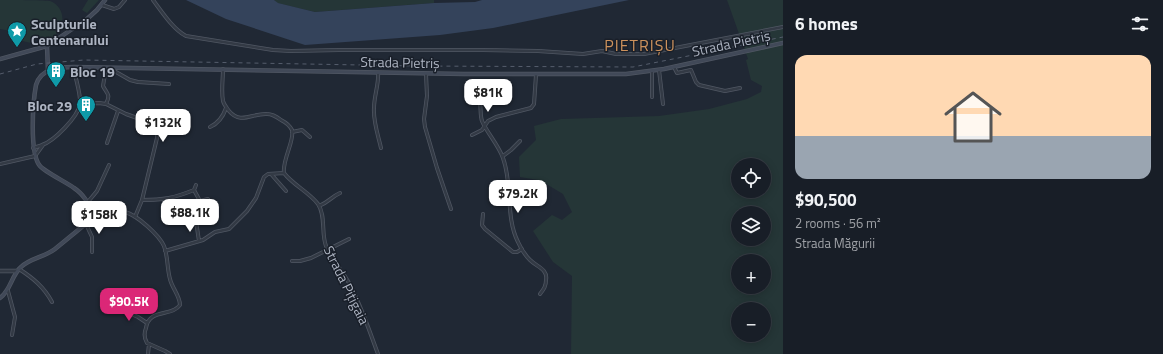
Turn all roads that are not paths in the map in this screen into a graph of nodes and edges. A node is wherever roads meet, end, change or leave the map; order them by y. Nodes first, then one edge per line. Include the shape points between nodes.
1 (106, 0) edge
2 (125, 0) edge
3 (153, 0) edge
4 (102, 5) junction
5 (783, 27) edge
6 (783, 43) edge
7 (47, 46) junction
8 (0, 59) edge
9 (74, 67) junction
10 (674, 67) junction
11 (108, 68) junction
12 (223, 69) junction
13 (659, 70) junction
14 (48, 71) junction
15 (652, 71) junction
16 (378, 73) junction
17 (426, 74) junction
18 (536, 75) junction
19 (169, 84) dead end
20 (740, 88) dead end
21 (652, 97) dead end
22 (480, 102) dead end
23 (80, 104) junction
24 (106, 104) junction
25 (663, 104) dead end
26 (226, 108) junction
27 (118, 111) junction
28 (485, 126) junction
29 (210, 127) dead end
30 (292, 132) junction
31 (472, 135) dead end
32 (310, 137) dead end
33 (520, 141) dead end
34 (107, 143) dead end
35 (43, 145) junction
36 (33, 148) junction
37 (381, 148) dead end
38 (35, 156) junction
39 (503, 156) junction
40 (0, 164) edge
41 (109, 165) dead end
42 (284, 173) junction
43 (271, 174) junction
44 (196, 185) dead end
45 (509, 188) junction
46 (194, 190) junction
47 (286, 191) dead end
48 (496, 192) dead end
49 (340, 193) dead end
50 (208, 199) dead end
51 (142, 200) junction
52 (87, 203) junction
53 (319, 206) junction
54 (451, 209) dead end
55 (92, 214) junction
56 (483, 214) dead end
57 (135, 217) junction
58 (196, 222) dead end
59 (86, 224) junction
60 (349, 239) dead end
61 (199, 241) junction
62 (328, 249) junction
63 (522, 249) junction
64 (165, 251) junction
65 (92, 252) dead end
66 (292, 261) dead end
67 (18, 270) junction
68 (0, 271) edge
69 (8, 291) junction
70 (540, 294) dead end
71 (0, 298) edge
72 (52, 302) dead end
73 (118, 308) dead end
74 (147, 322) junction
75 (12, 335) dead end
76 (149, 344) junction
77 (148, 354) edge
78 (170, 354) edge
79 (378, 354) edge

1 - 4 main road
2 - 4 street via 114,9
3 - 5 street via 186,36 279,51 483,50 644,54
4 - 7 main road via 82,23
6 - 10 main road, Strada Pietriș
7 - 8 main road
7 - 14 main road
9 - 11 main road, Strada Pietriș
9 - 14 main road, Strada Pietriș via 53,68
9 - 23 street
10 - 13 main road, Strada Pietriș
10 - 20 street via 677,73 691,70 699,85 725,91
11 - 12 main road, Strada Pietriș
11 - 19 street via 130,80
11 - 24 street via 103,86 108,94
12 - 16 main road, Strada Pietriș
12 - 26 street via 223,100
13 - 15 main road, Strada Pietriș
13 - 25 street
14 - 36 main road via 40,77 36,85
15 - 18 main road, Strada Pietriș via 626,74
15 - 21 street
16 - 17 main road, Strada Pietriș
16 - 37 street via 374,109
17 - 18 main road, Strada Pietriș
17 - 54 street via 425,126
18 - 28 street via 534,104 531,108 500,115 488,121
22 - 28 street via 481,117
23 - 24 street
23 - 35 street via 70,122
24 - 27 street
26 - 29 street via 222,118
26 - 30 street via 233,116 239,118 273,115 286,123
27 - 34 street
27 - 51 street via 157,127 157,138
28 - 31 street
28 - 39 street
30 - 32 street via 302,130
30 - 42 street
33 - 39 street
35 - 36 street
35 - 38 street
36 - 38 main road
38 - 40 street
38 - 52 main road via 40,166 77,190
39 - 45 street
41 - 52 street via 97,191
42 - 43 street
42 - 53 street
43 - 47 street
43 - 61 street via 264,177 256,198 234,225
44 - 46 street
45 - 48 street
45 - 63 street via 513,228
46 - 50 street via 200,200
46 - 51 street via 166,199
49 - 53 street
51 - 57 street
52 - 55 main road
53 - 62 street, Strada Pițigaia
55 - 57 street via 121,211
55 - 59 main road
56 - 63 street via 482,225 485,229 513,252
57 - 64 street via 158,237
58 - 61 street
59 - 65 street via 92,237
59 - 67 main road via 55,250 27,262
60 - 62 street
61 - 64 street
62 - 66 street via 311,258
62 - 79 street, Strada Pițigaia via 356,297
63 - 70 street via 546,274 545,288
64 - 74 street via 170,280 180,305 176,309 152,317
67 - 68 street
67 - 69 main road
67 - 72 street via 40,285
69 - 71 main road
69 - 75 street via 15,317
73 - 74 street
74 - 76 street via 145,338
76 - 77 street
76 - 78 street

